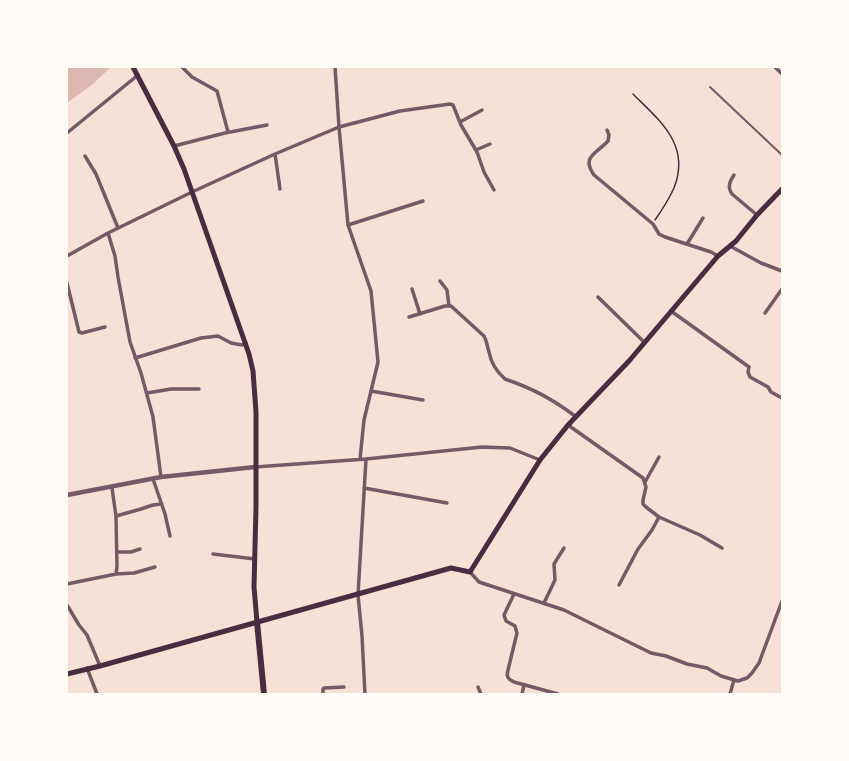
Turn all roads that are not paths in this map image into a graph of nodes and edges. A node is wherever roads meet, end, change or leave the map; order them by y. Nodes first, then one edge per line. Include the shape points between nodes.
1 (182, 67) edge
2 (335, 67) edge
3 (775, 67) edge
4 (136, 70) edge
5 (782, 74) edge
6 (710, 87) dead end
7 (482, 110) dead end
8 (460, 122) junction
9 (267, 125) dead end
10 (339, 127) junction
11 (607, 130) dead end
12 (228, 132) junction
13 (67, 133) edge
14 (490, 144) dead end
15 (174, 146) junction
16 (476, 150) junction
17 (275, 154) junction
18 (782, 155) edge
19 (85, 156) dead end
20 (734, 175) dead end
21 (782, 189) edge
22 (280, 190) dead end
23 (494, 190) dead end
24 (192, 192) junction
25 (423, 201) dead end
26 (757, 215) junction
27 (703, 218) dead end
28 (348, 225) junction
29 (118, 228) junction
30 (108, 233) junction
31 (687, 244) junction
32 (730, 246) junction
33 (67, 256) edge
34 (718, 256) junction
35 (782, 272) edge
36 (440, 281) dead end
37 (67, 283) edge
38 (412, 289) dead end
39 (782, 289) edge
40 (598, 297) dead end
41 (449, 306) junction
42 (671, 311) junction
43 (765, 313) dead end
44 (420, 314) junction
45 (409, 317) dead end
46 (105, 327) dead end
47 (644, 342) junction
48 (246, 343) junction
49 (135, 358) junction
50 (199, 389) dead end
51 (371, 391) junction
52 (147, 393) junction
53 (782, 398) edge
54 (423, 400) dead end
55 (576, 416) junction
56 (568, 425) junction
57 (659, 457) dead end
58 (360, 459) junction
59 (366, 459) junction
60 (540, 460) junction
61 (256, 467) junction
62 (161, 477) junction
63 (153, 479) junction
64 (645, 482) junction
65 (112, 488) junction
66 (364, 488) junction
67 (67, 495) edge
68 (447, 503) dead end
69 (162, 504) junction
70 (116, 516) junction
71 (659, 517) junction
72 (170, 536) dead end
73 (564, 548) dead end
74 (722, 548) dead end
75 (140, 549) dead end
76 (117, 552) junction
77 (212, 554) dead end
78 (255, 559) junction
79 (155, 567) dead end
80 (470, 572) junction
81 (116, 574) junction
82 (67, 584) edge
83 (620, 585) dead end
84 (514, 594) junction
85 (358, 595) junction
86 (782, 601) edge
87 (544, 603) junction
88 (67, 605) edge
89 (257, 622) junction
90 (100, 666) junction
91 (87, 668) junction
92 (67, 674) edge
93 (734, 680) junction
94 (524, 685) junction
95 (478, 686) dead end
96 (344, 687) dead end
97 (97, 694) edge
98 (264, 694) edge
99 (323, 694) edge
100 (365, 694) edge
101 (481, 694) edge
102 (522, 694) edge
103 (558, 694) edge
104 (730, 694) edge

1 - 12 street via 192,77 217,91
2 - 10 street
3 - 5 street
4 - 13 street
4 - 15 main road
6 - 18 lane
7 - 8 street
8 - 10 street via 453,105 450,104 400,111
8 - 16 street
9 - 12 street
10 - 17 street
10 - 28 street
11 - 31 street via 608,141 588,161 589,168 653,224 659,234
12 - 15 street
14 - 16 street
15 - 24 main road
16 - 23 street
17 - 22 street
17 - 24 street
19 - 29 street via 96,174
20 - 26 street via 730,180 732,194
21 - 26 main road
24 - 29 street
24 - 48 main road
25 - 28 street
26 - 32 main road
27 - 31 street
28 - 51 street via 371,291 378,362
29 - 30 street
30 - 33 street
30 - 49 street via 116,256
31 - 34 street
32 - 34 main road
32 - 35 street
34 - 42 main road
36 - 41 street via 447,290
37 - 46 street via 79,332
38 - 44 street
39 - 43 street
40 - 47 street
41 - 44 street
41 - 55 street via 458,311 484,336 491,361 502,376 536,390
42 - 47 main road
42 - 53 street via 749,367 750,377
44 - 45 street
47 - 55 main road
48 - 49 street via 231,343 218,336 201,338
48 - 61 main road via 255,389
49 - 52 street
50 - 52 street via 171,389
51 - 54 street
51 - 58 street via 364,420
52 - 62 street
55 - 56 main road
56 - 60 main road
56 - 64 street via 624,463
57 - 64 street
58 - 59 street
58 - 61 street
59 - 60 street via 482,446 510,448
59 - 66 street
60 - 80 main road
61 - 62 street
61 - 78 main road
62 - 63 street
63 - 65 street
63 - 69 street
64 - 71 street via 643,504
65 - 67 street
65 - 70 street
66 - 68 street
66 - 85 street
69 - 70 street via 153,504 141,510
69 - 72 street
70 - 76 street
71 - 74 street
71 - 83 street
73 - 87 street via 554,564 555,580
75 - 76 street
76 - 81 street
77 - 78 street
78 - 89 main road
79 - 81 street via 134,573
80 - 84 street via 479,582
80 - 85 main road via 451,568
81 - 82 street
84 - 87 street
84 - 94 street via 504,615 506,621 515,626 517,633 507,675 509,680
85 - 89 main road
85 - 100 street
86 - 93 street via 759,663 747,678
87 - 93 street via 564,610 651,653 707,668
88 - 90 street via 87,635
89 - 90 main road
89 - 98 main road
90 - 91 main road
91 - 92 main road
91 - 97 street
93 - 104 street
94 - 102 street
94 - 103 street
95 - 101 street
96 - 99 street via 324,688

